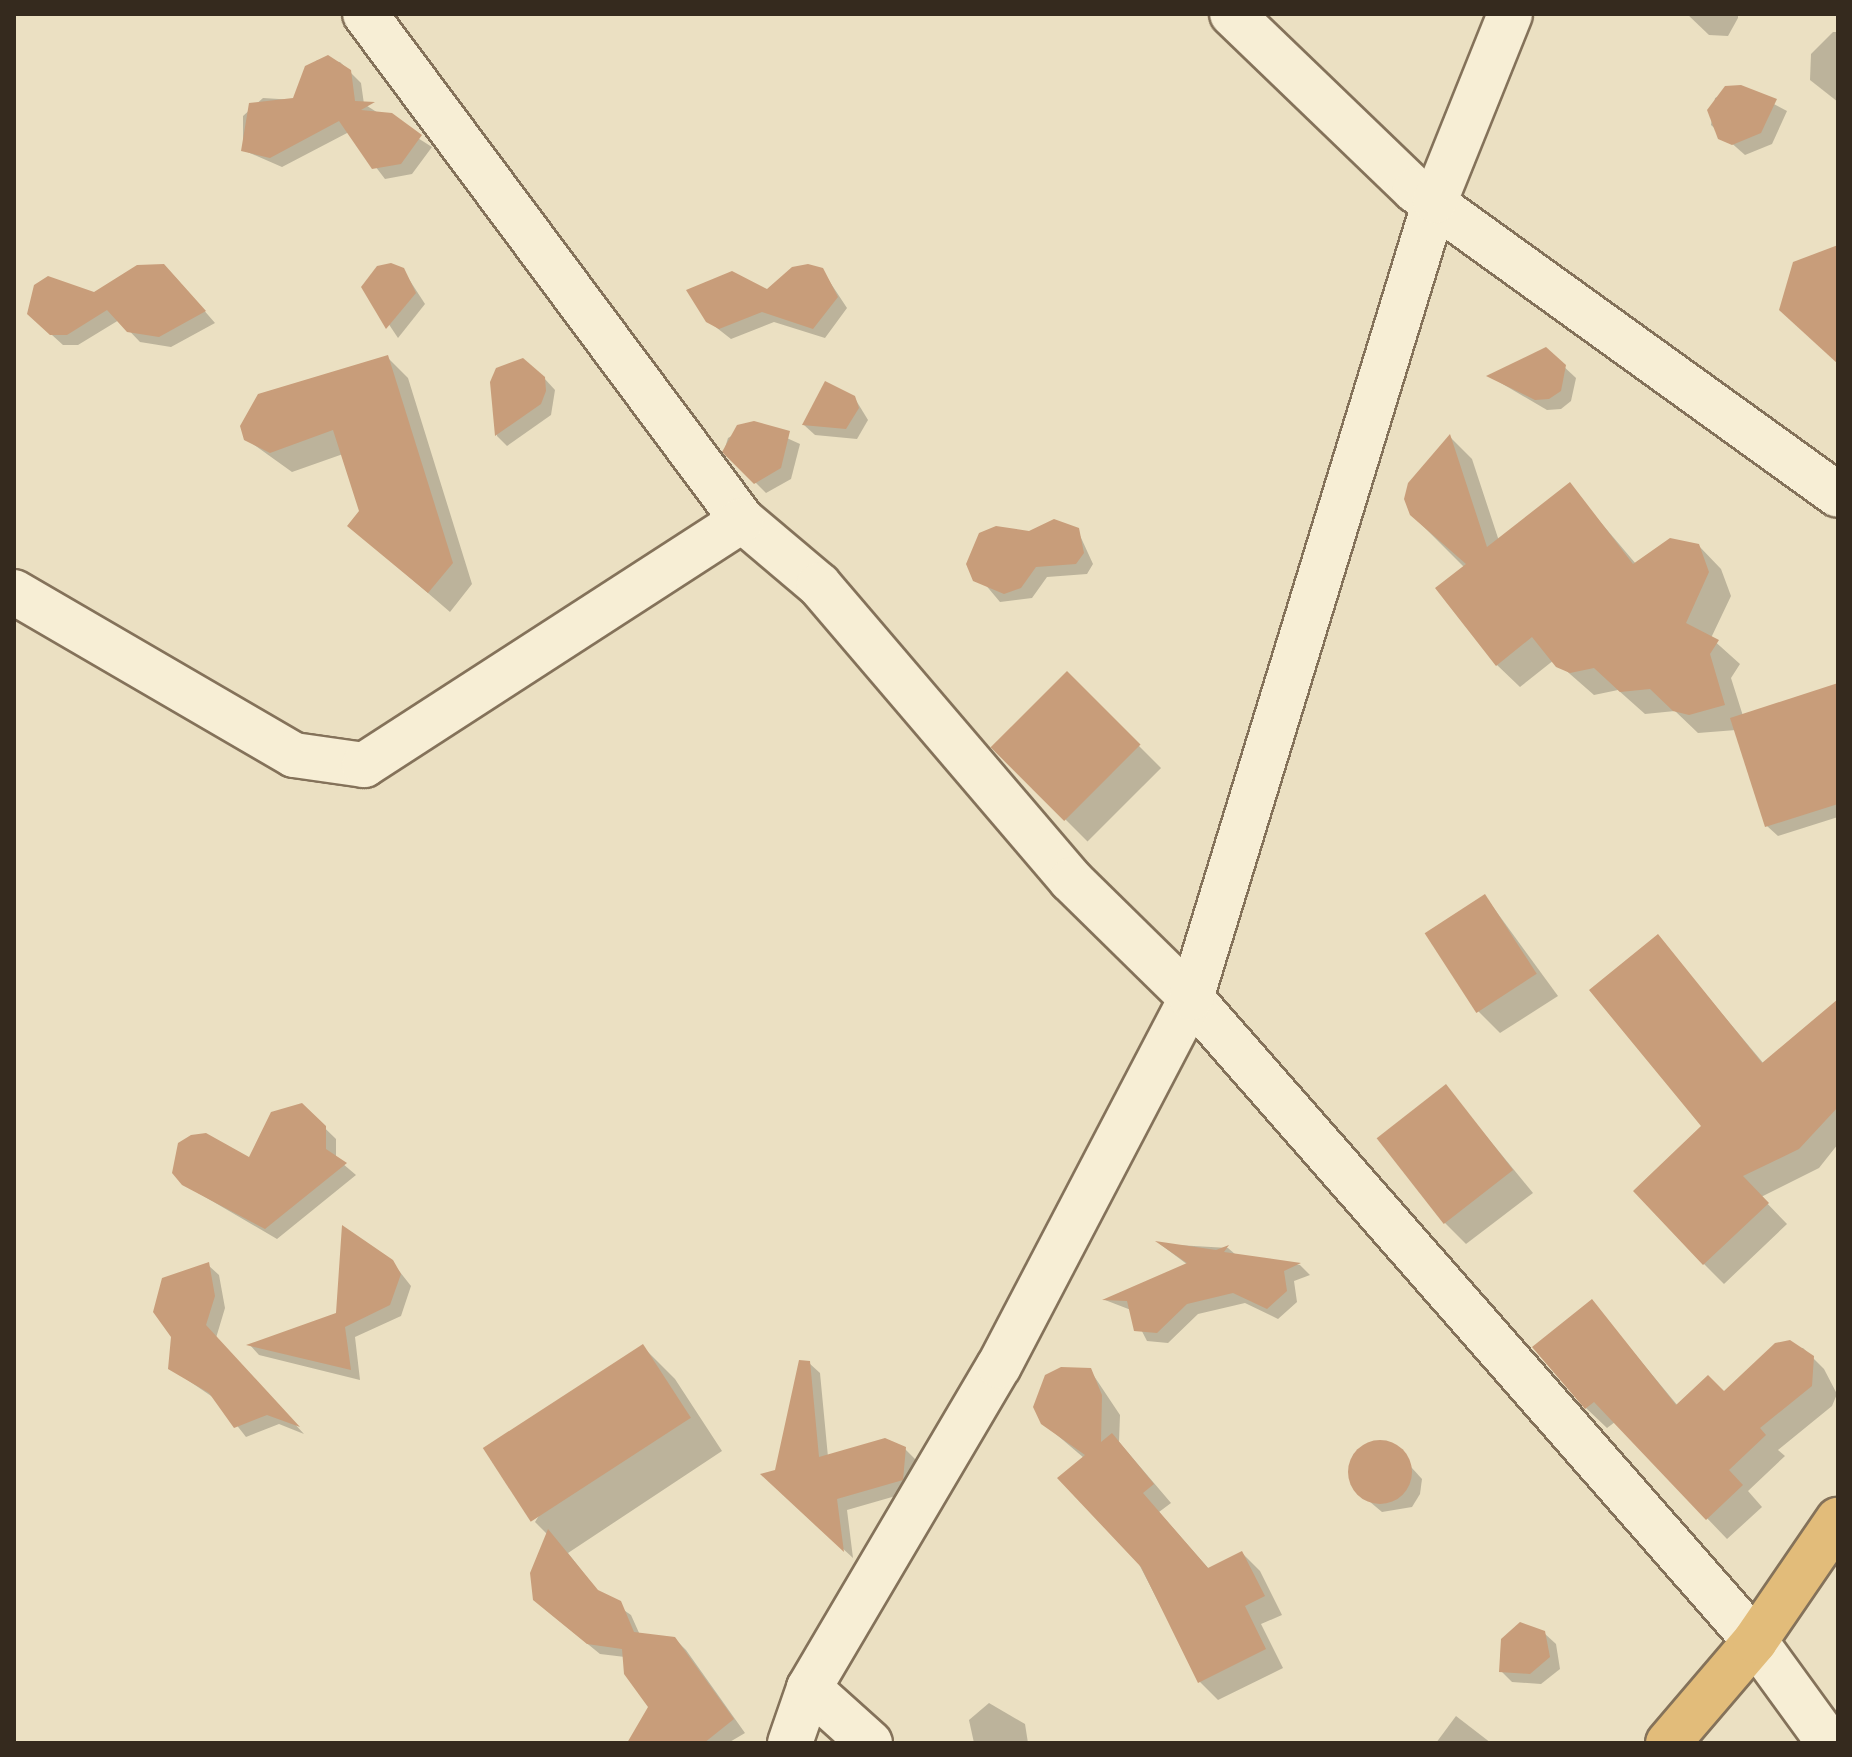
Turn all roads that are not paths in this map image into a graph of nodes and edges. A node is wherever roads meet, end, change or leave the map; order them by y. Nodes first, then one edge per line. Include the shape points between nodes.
1 (365, 14) edge
2 (1232, 14) edge
3 (1510, 14) edge
4 (1435, 201) junction
5 (1838, 495) edge
6 (742, 520) junction
7 (14, 592) edge
8 (1191, 998) junction
9 (1838, 1520) edge
10 (1755, 1641) junction
11 (809, 1688) junction
12 (1665, 1738) edge
13 (790, 1743) edge
14 (870, 1743) edge
15 (1829, 1743) edge

1 - 6 street
2 - 4 street via 1415,190
3 - 4 street
4 - 5 street
4 - 8 street
6 - 7 street via 364,765 294,755
6 - 8 street via 819,585 1071,880
8 - 10 street
8 - 11 street via 999,1366
9 - 10 highway
10 - 12 highway
10 - 15 street
11 - 13 street
11 - 14 street

